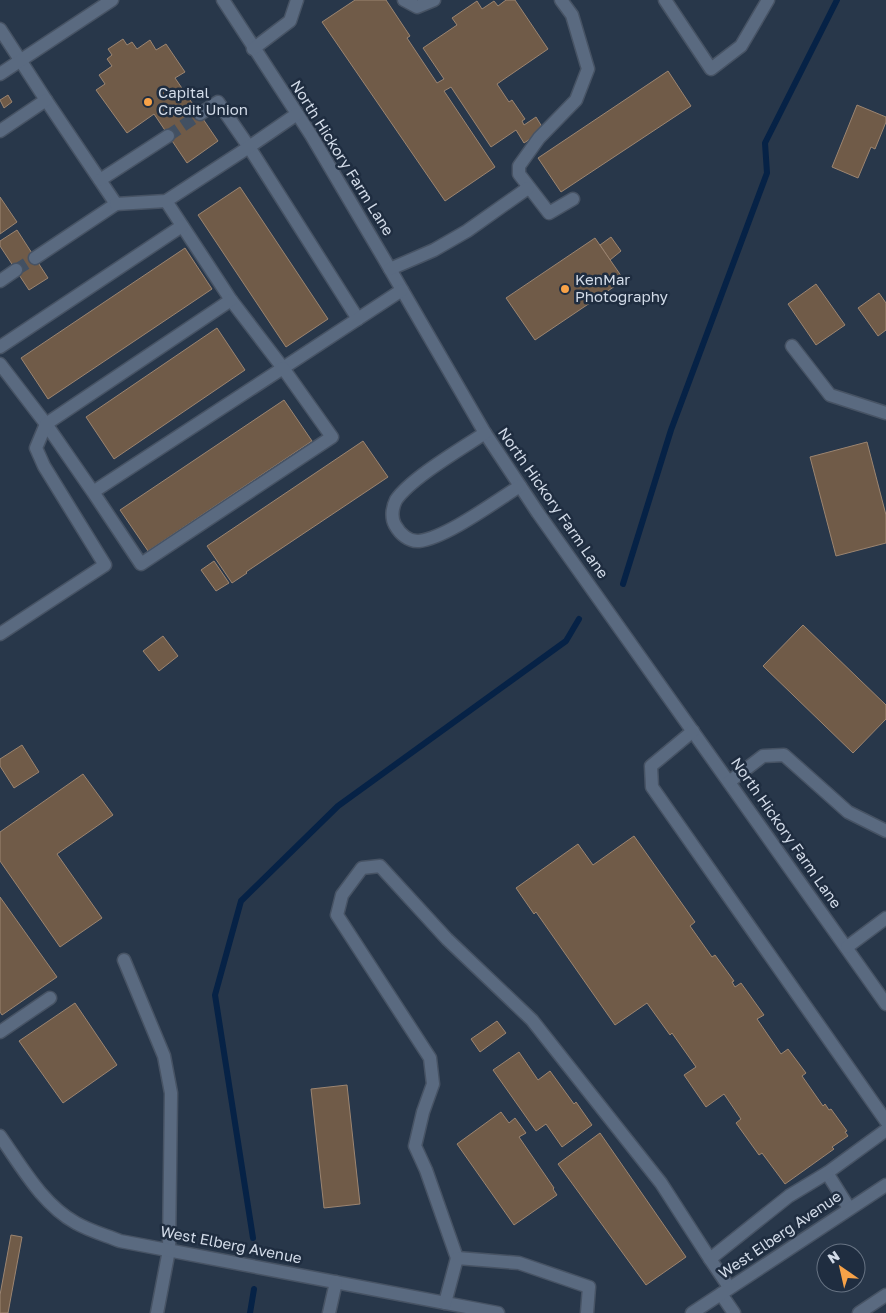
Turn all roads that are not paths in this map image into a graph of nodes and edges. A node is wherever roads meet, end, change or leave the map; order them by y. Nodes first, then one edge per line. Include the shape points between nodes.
1 (112, 0) edge
2 (223, 0) edge
3 (297, 0) edge
4 (404, 0) edge
5 (434, 0) edge
6 (561, 0) edge
7 (665, 0) edge
8 (768, 0) edge
9 (0, 29) edge
10 (253, 49) junction
11 (20, 60) junction
12 (0, 74) edge
13 (46, 100) junction
14 (200, 114) tunnel mouth
15 (296, 114) junction
16 (0, 131) edge
17 (168, 136) tunnel mouth
18 (250, 147) junction
19 (100, 180) junction
20 (528, 188) junction
21 (573, 199) dead end
22 (166, 201) junction
23 (116, 204) junction
24 (182, 226) junction
25 (35, 258) tunnel mouth
26 (390, 269) junction
27 (16, 270) tunnel mouth
28 (0, 280) edge
29 (402, 290) junction
30 (231, 300) junction
31 (358, 318) junction
32 (792, 346) dead end
33 (0, 347) edge
34 (0, 364) edge
35 (283, 368) junction
36 (886, 413) edge
37 (46, 424) junction
38 (485, 433) junction
39 (520, 486) junction
40 (93, 492) junction
41 (0, 634) edge
42 (693, 731) junction
43 (729, 782) junction
44 (886, 831) edge
45 (886, 918) edge
46 (847, 947) junction
47 (124, 960) dead end
48 (50, 998) dead end
49 (886, 1004) edge
50 (0, 1032) edge
51 (886, 1121) edge
52 (886, 1130) edge
53 (0, 1136) edge
54 (827, 1173) junction
55 (886, 1184) edge
56 (849, 1208) junction
57 (169, 1250) junction
58 (457, 1258) junction
59 (710, 1259) junction
60 (336, 1282) junction
61 (725, 1290) junction
62 (886, 1295) edge
63 (445, 1303) junction
64 (156, 1313) edge
65 (329, 1313) edge
66 (498, 1313) edge
67 (588, 1313) edge
68 (692, 1313) edge
69 (734, 1313) edge
70 (859, 1313) edge

1 - 11 street
2 - 10 street, North Hickory Farm Lane
3 - 10 street via 290,21
4 - 5 street via 417,7
6 - 20 street via 572,15 588,69 576,100 539,138 519,166 519,174
7 - 8 street via 711,69 741,46
9 - 11 street
10 - 15 street, North Hickory Farm Lane
11 - 12 street
11 - 13 street
13 - 16 street
13 - 19 street
14 - 18 street via 218,102
15 - 18 street
15 - 26 street, North Hickory Farm Lane
17 - 19 street
18 - 22 street
18 - 31 street
19 - 23 street
20 - 21 street via 549,213
20 - 26 street via 467,231
22 - 23 street
22 - 24 street
23 - 25 street
24 - 30 street
24 - 33 street
26 - 29 street, North Hickory Farm Lane
27 - 28 street
29 - 31 street
29 - 38 street, North Hickory Farm Lane
30 - 35 street
30 - 37 street
31 - 35 street
32 - 36 street via 830,395
34 - 37 street
35 - 40 street
35 - 40 street via 332,437 141,564
37 - 40 street
37 - 41 street via 36,448 105,565
38 - 39 street, North Hickory Farm Lane
38 - 39 street via 421,476 402,493 393,509 393,522 397,529 409,539 418,541 432,537 460,524
39 - 42 street, North Hickory Farm Lane
42 - 43 street, North Hickory Farm Lane
42 - 51 street via 651,766 652,787
43 - 44 street via 764,756 784,755 848,812
43 - 46 street, North Hickory Farm Lane
45 - 46 street
46 - 49 street, North Hickory Farm Lane
47 - 57 street via 164,1056 171,1094
48 - 50 street
52 - 54 street
53 - 57 street, West Elberg Avenue via 32,1181 60,1212 76,1223 112,1238
54 - 56 street
54 - 59 street via 789,1196
55 - 56 street, West Elberg Avenue
56 - 61 street, West Elberg Avenue
57 - 60 street, West Elberg Avenue
57 - 64 street
58 - 59 street via 415,1146 434,1084 430,1058 337,915 342,894 362,868 380,866 447,938 532,1020 661,1183
58 - 63 street
58 - 67 street via 519,1262 589,1287
59 - 61 street
60 - 63 street, West Elberg Avenue
60 - 65 street
61 - 68 street, West Elberg Avenue
61 - 69 street
62 - 70 street
63 - 66 street, West Elberg Avenue

